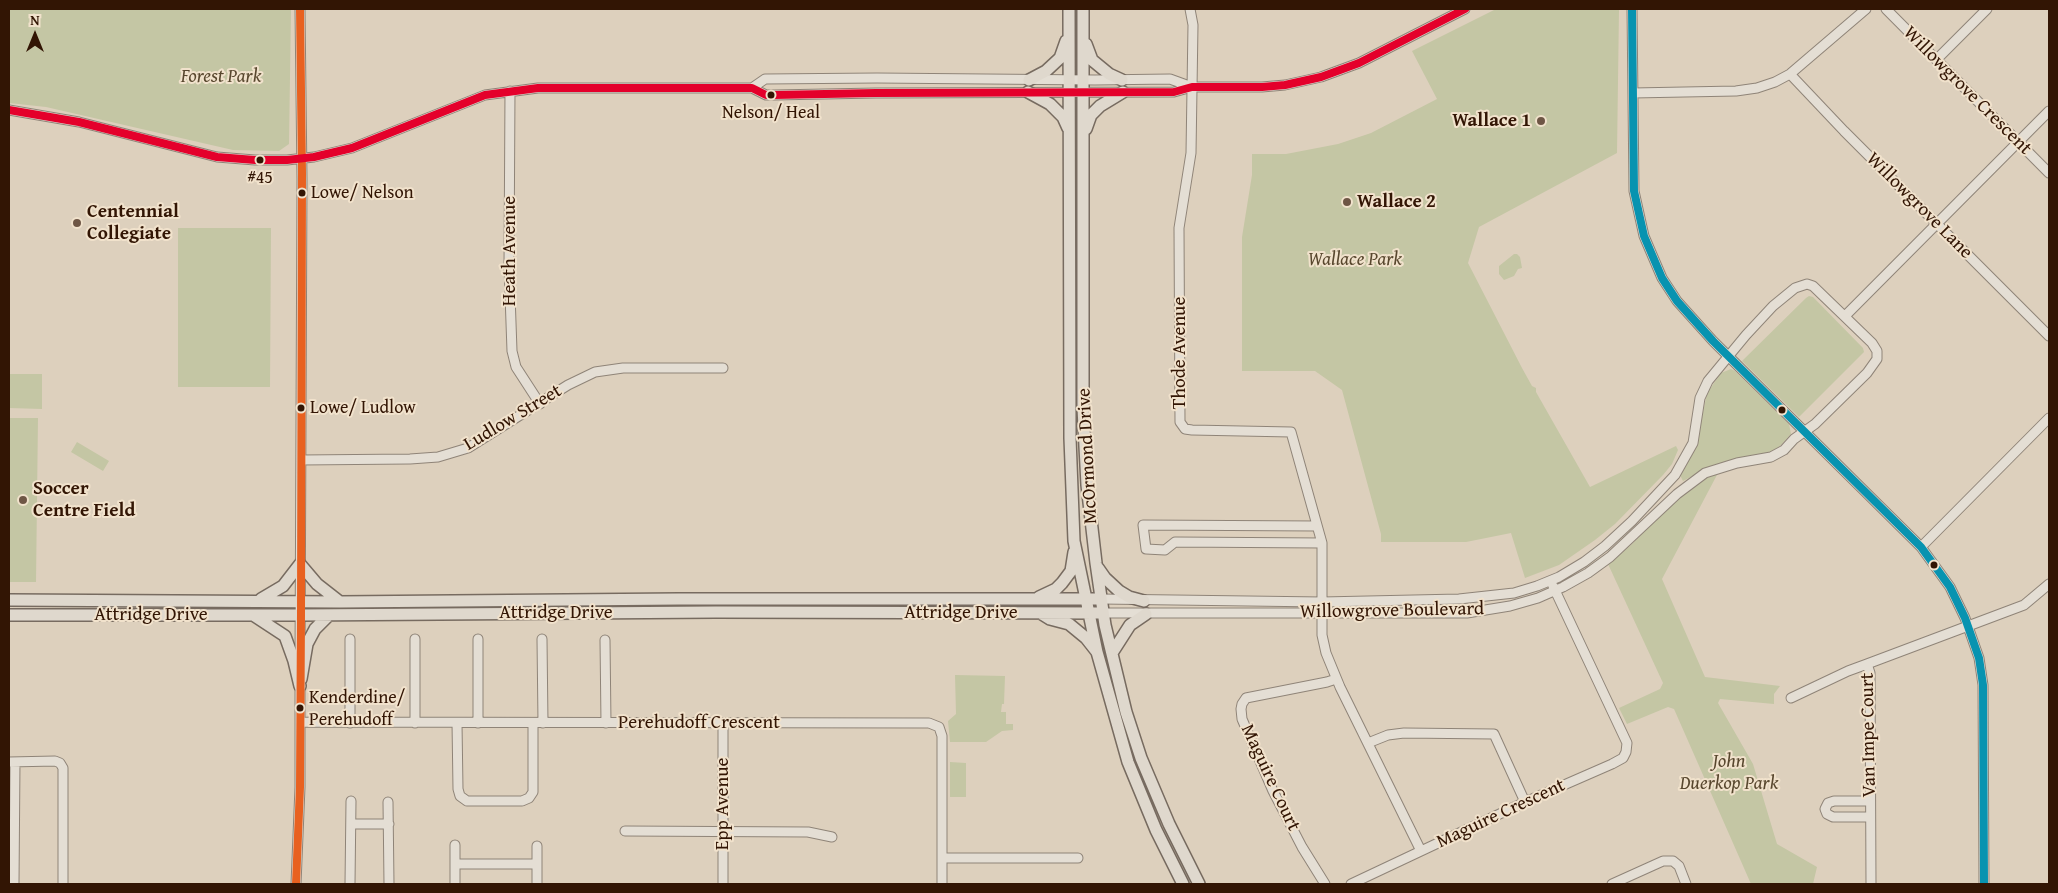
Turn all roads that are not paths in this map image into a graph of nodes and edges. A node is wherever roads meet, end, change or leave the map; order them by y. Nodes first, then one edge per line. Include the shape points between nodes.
1 (300, 9) edge
2 (1069, 9) edge
3 (1083, 9) edge
4 (1190, 9) edge
5 (1632, 9) edge
6 (1866, 9) edge
7 (1886, 9) edge
8 (1987, 9) edge
9 (1461, 10) edge
10 (1069, 32) junction
11 (1083, 32) junction
12 (1937, 59) junction
13 (1790, 74) junction
14 (1083, 80) junction
15 (1028, 86) junction
16 (1070, 86) junction
17 (1123, 86) junction
18 (1192, 87) junction
19 (752, 88) junction
20 (510, 91) junction
21 (1083, 92) junction
22 (1633, 93) junction
23 (9, 110) edge
24 (2049, 111) edge
25 (1084, 132) junction
26 (1070, 134) junction
27 (2018, 142) junction
28 (302, 158) junction
29 (2049, 173) edge
30 (1937, 224) junction
31 (1845, 316) junction
32 (1070, 322) junction
33 (2049, 336) edge
34 (1084, 344) junction
35 (1728, 355) junction
36 (723, 368) dead end
37 (540, 404) junction
38 (2049, 418) edge
39 (1805, 432) junction
40 (301, 460) junction
41 (1318, 526) junction
42 (1074, 541) junction
43 (1322, 544) junction
44 (1921, 547) junction
45 (1096, 563) junction
46 (300, 564) junction
47 (1551, 581) junction
48 (2049, 584) edge
49 (1555, 591) junction
50 (1087, 599) junction
51 (1101, 599) junction
52 (9, 600) edge
53 (1030, 600) junction
54 (257, 601) junction
55 (1144, 601) junction
56 (301, 602) junction
57 (340, 602) junction
58 (1322, 602) junction
59 (1322, 612) junction
60 (1040, 613) junction
61 (1090, 613) junction
62 (1103, 613) junction
63 (329, 614) junction
64 (1146, 614) junction
65 (9, 615) edge
66 (252, 615) junction
67 (301, 615) junction
68 (1968, 625) junction
69 (415, 639) dead end
70 (478, 639) dead end
71 (350, 640) dead end
72 (542, 640) dead end
73 (605, 640) dead end
74 (1097, 652) junction
75 (1112, 653) junction
76 (1867, 664) junction
77 (1336, 679) junction
78 (300, 686) junction
79 (1791, 698) dead end
80 (300, 722) junction
81 (350, 723) junction
82 (415, 723) junction
83 (457, 723) junction
84 (478, 723) junction
85 (533, 723) junction
86 (543, 723) junction
87 (606, 723) junction
88 (723, 723) junction
89 (1368, 743) junction
90 (12, 762) edge
91 (351, 801) dead end
92 (1870, 801) junction
93 (388, 802) dead end
94 (1525, 802) junction
95 (12, 811) edge
96 (1870, 817) junction
97 (351, 824) junction
98 (389, 824) junction
99 (625, 831) dead end
100 (723, 831) junction
101 (832, 837) dead end
102 (455, 846) dead end
103 (537, 846) dead end
104 (1421, 852) junction
105 (943, 858) junction
106 (1078, 858) dead end
107 (455, 864) junction
108 (537, 864) junction
109 (12, 882) edge
110 (63, 884) edge
111 (296, 884) edge
112 (350, 884) edge
113 (389, 884) edge
114 (455, 884) edge
115 (537, 884) edge
116 (723, 884) edge
117 (942, 884) edge
118 (1183, 884) edge
119 (1199, 884) edge
120 (1325, 884) edge
121 (1351, 884) edge
122 (1612, 884) edge
123 (1686, 884) edge
124 (1870, 884) edge
125 (1984, 884) edge

1 - 28 street
2 - 10 main road, McOrmond Drive
3 - 11 main road, McOrmond Drive
4 - 18 street via 1193,25
5 - 22 street
6 - 13 street
7 - 12 street, Willowgrove Crescent
8 - 12 street
9 - 18 street via 1359,63 1321,77 1262,87
10 - 15 main road via 1060,58
10 - 16 main road, McOrmond Drive
11 - 14 main road, McOrmond Drive
11 - 17 main road via 1092,60
12 - 27 street, Willowgrove Crescent
13 - 22 street via 1758,88 1736,91
13 - 30 street, Willowgrove Lane
14 - 16 street
14 - 17 street
14 - 21 main road, McOrmond Drive
15 - 16 street
15 - 19 street via 766,95
15 - 19 street via 765,79
15 - 26 main road via 1063,117
16 - 21 street
16 - 26 main road, McOrmond Drive
17 - 18 street via 1174,92
17 - 18 street via 1170,79
17 - 21 street
17 - 25 main road via 1091,115
18 - 41 street, Thode Avenue via 1191,153 1179,228 1180,422 1185,429 1192,430 1292,432
19 - 20 street via 538,88
20 - 28 street via 485,95 352,148
20 - 37 street, Heath Avenue via 512,351 516,367
21 - 25 main road, McOrmond Drive
22 - 35 street via 1634,191 1639,221 1649,250 1670,291
23 - 28 street via 79,122 217,157 254,160
24 - 27 street
25 - 34 main road, McOrmond Drive
26 - 32 main road, McOrmond Drive
27 - 29 street, Willowgrove Crescent
27 - 30 street
28 - 40 street
30 - 31 street
30 - 33 street, Willowgrove Lane
31 - 35 street, Willowgrove Boulevard via 1813,286 1802,285 1773,306
31 - 39 street, Willowgrove Boulevard via 1872,343 1877,359 1867,373
32 - 34 main road
32 - 42 main road, McOrmond Drive
34 - 45 main road, McOrmond Drive via 1087,485
35 - 39 street
35 - 47 street, Willowgrove Boulevard via 1708,381 1700,398 1693,443 1675,475 1605,546
36 - 37 street, Ludlow Street via 623,368 595,372
37 - 40 street, Ludlow Street via 468,448 438,456
38 - 44 street
39 - 44 street
39 - 49 street, Willowgrove Boulevard via 1771,457 1737,463 1704,474 1677,494 1610,557
40 - 46 street
41 - 43 street, Thode Avenue
41 - 43 street via 1143,525 1146,550 1165,550 1175,542
42 - 50 main road, McOrmond Drive
42 - 53 main road via 1071,571 1047,594
43 - 58 street, Thode Avenue
44 - 68 street via 1950,587
45 - 51 main road, McOrmond Drive
45 - 55 main road via 1105,578 1119,591
46 - 54 main road via 284,586
46 - 56 street
46 - 57 main road
47 - 49 street, Maguire Crescent
47 - 58 street, Willowgrove Boulevard via 1486,598
48 - 68 street, Van Impe Court via 2024,604
49 - 59 street, Willowgrove Boulevard via 1510,606 1467,613
49 - 94 street, Maguire Crescent via 1627,748 1623,758 1612,764
50 - 51 main road, Attridge Drive
50 - 53 main road, Attridge Drive
50 - 61 main road, McOrmond Drive
51 - 55 street, Willowgrove Boulevard
51 - 62 main road, McOrmond Drive
52 - 54 main road, Attridge Drive
53 - 57 main road, Attridge Drive
54 - 56 main road, Attridge Drive
55 - 58 street, Willowgrove Boulevard
56 - 57 main road, Attridge Drive
56 - 67 street
58 - 59 street, Maguire Crescent
59 - 64 street, Willowgrove Boulevard
59 - 77 street, Maguire Crescent via 1322,635
60 - 61 main road, Attridge Drive
60 - 63 main road, Attridge Drive
60 - 74 main road via 1069,624
61 - 62 main road, Attridge Drive
61 - 74 main road, McOrmond Drive
62 - 64 street, Willowgrove Boulevard
62 - 75 main road, McOrmond Drive
63 - 67 main road, Attridge Drive
63 - 78 main road via 307,644
64 - 75 main road via 1130,625
65 - 66 main road, Attridge Drive
66 - 67 main road, Attridge Drive
66 - 78 main road via 285,636
67 - 78 street
68 - 76 street, Van Impe Court
68 - 125 street via 1979,658 1983,685
69 - 82 street
70 - 84 street
71 - 81 street
72 - 86 street
73 - 87 street
74 - 118 main road, McOrmond Drive via 1128,762
75 - 119 main road, McOrmond Drive via 1141,758
76 - 79 street
76 - 92 street, Van Impe Court via 1870,673
77 - 89 street, Maguire Crescent
77 - 120 street, Maguire Court via 1246,698 1241,709 1242,719 1273,791
78 - 80 street
80 - 81 street, Perehudoff Crescent
80 - 111 street
81 - 82 street, Perehudoff Crescent
82 - 83 street, Perehudoff Crescent
83 - 84 street, Perehudoff Crescent
83 - 85 street via 458,789 460,796 467,801 522,801 529,798 533,792
84 - 85 street, Perehudoff Crescent
85 - 86 street, Perehudoff Crescent
86 - 87 street, Perehudoff Crescent
87 - 88 street, Perehudoff Crescent
88 - 100 street, Epp Avenue
88 - 105 street, Perehudoff Crescent via 920,722 937,725 942,736
89 - 94 street via 1404,733 1494,734
89 - 104 street, Maguire Crescent
90 - 95 street
90 - 110 street via 55,761 63,768
91 - 97 street
92 - 96 street, Van Impe Court
92 - 96 street via 1834,801 1825,809 1833,817
93 - 98 street
94 - 104 street, Maguire Crescent
95 - 109 street
96 - 124 street, Van Impe Court
97 - 98 street
97 - 112 street
98 - 113 street
99 - 100 street
100 - 101 street via 808,832
100 - 116 street, Epp Avenue
102 - 107 street
103 - 108 street
104 - 121 street
105 - 106 street
105 - 117 street, Perehudoff Crescent
107 - 108 street
107 - 114 street
108 - 115 street
122 - 123 street via 1664,861 1673,861 1679,866

